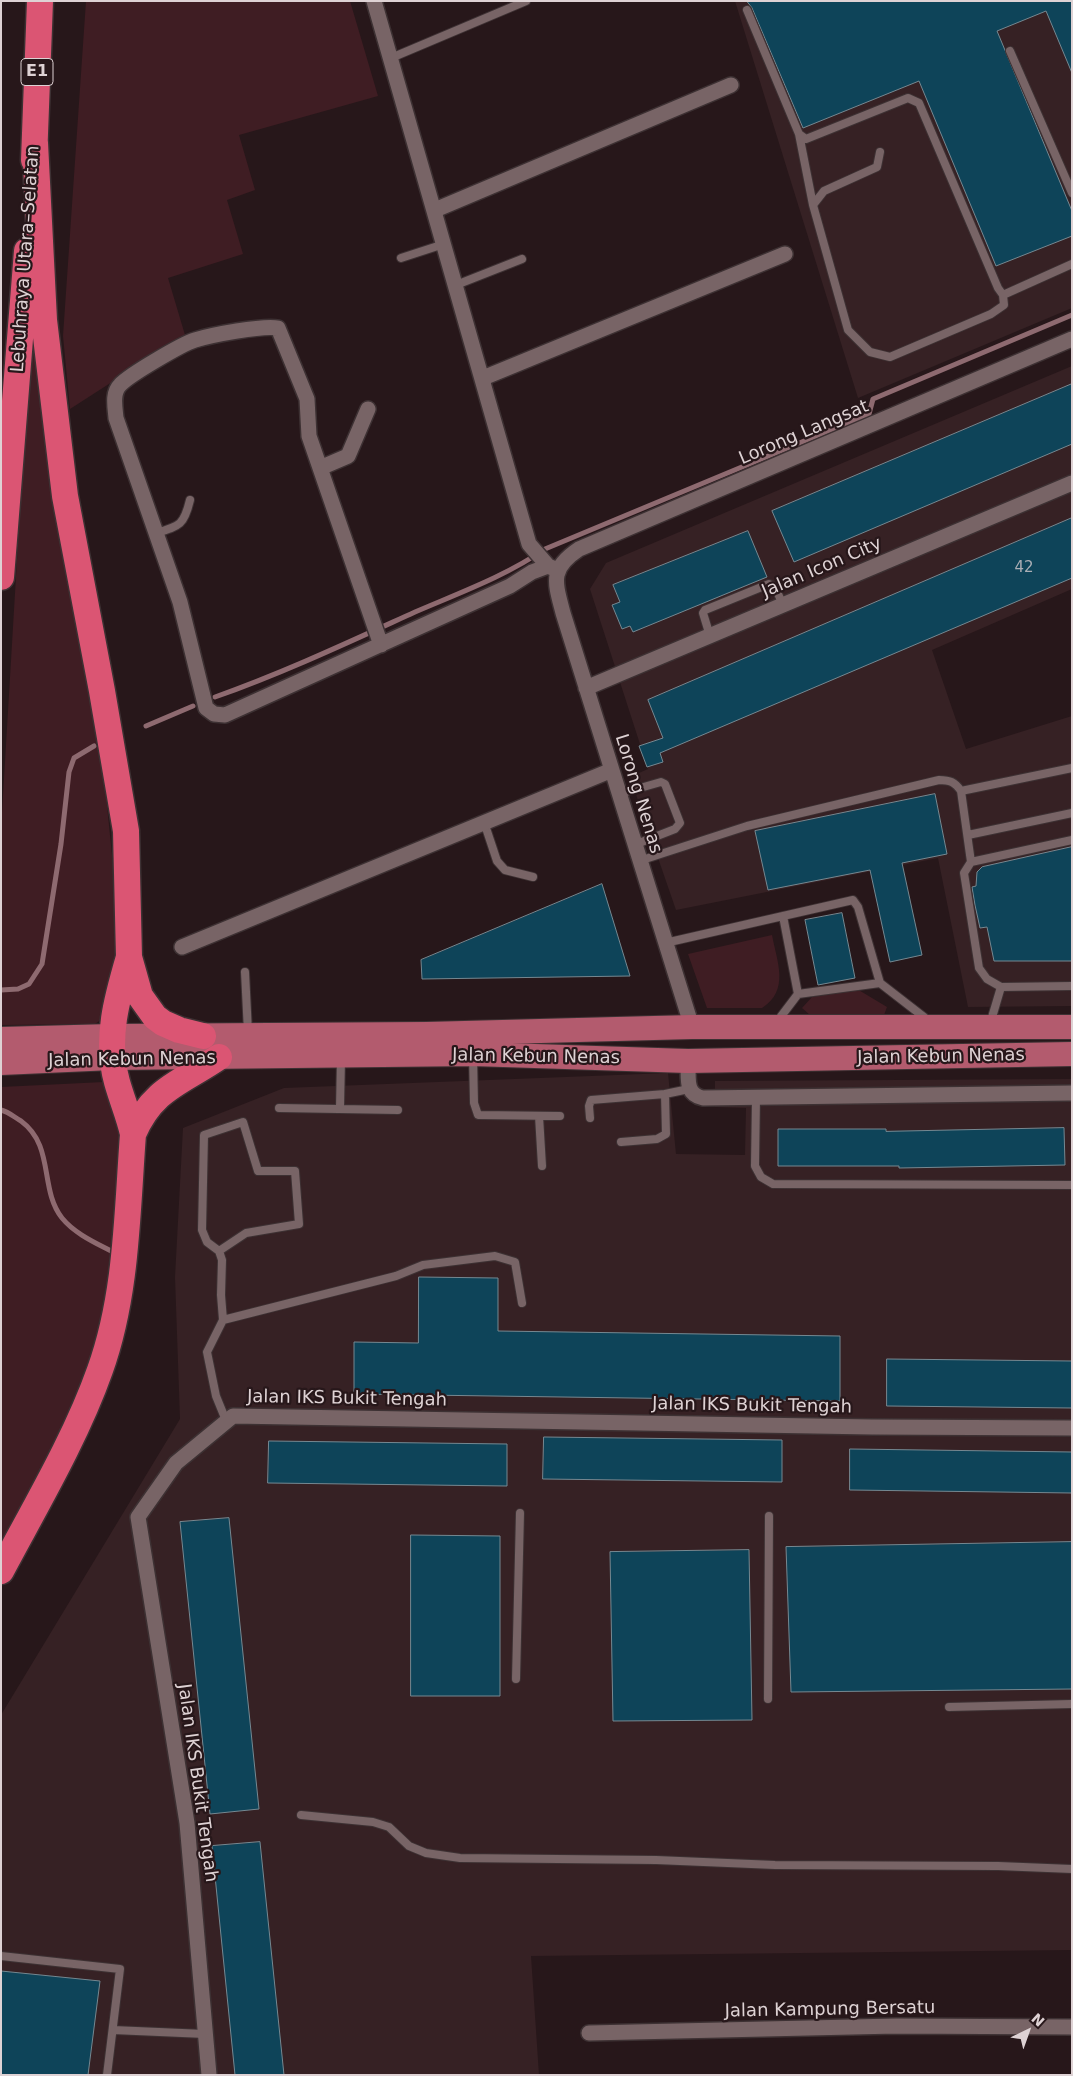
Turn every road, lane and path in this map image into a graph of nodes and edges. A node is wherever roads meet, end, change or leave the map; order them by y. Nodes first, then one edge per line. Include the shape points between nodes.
1 (40, 1) edge
2 (374, 1) edge
3 (526, 1) edge
4 (747, 10) dead end
5 (1010, 51) dead end
6 (391, 58) junction
7 (731, 86) dead end
8 (798, 134) junction
9 (35, 143) junction
10 (880, 152) dead end
11 (1072, 193) edge
12 (813, 206) junction
13 (434, 210) junction
14 (444, 244) junction
15 (785, 254) dead end
16 (401, 258) dead end
17 (522, 259) dead end
18 (1072, 264) edge
19 (456, 285) junction
20 (1003, 295) junction
21 (1072, 339) edge
22 (483, 378) junction
23 (368, 409) dead end
24 (320, 468) junction
25 (1072, 483) edge
26 (190, 500) dead end
27 (156, 533) junction
28 (549, 564) junction
29 (1, 577) edge
30 (782, 605) junction
31 (377, 635) junction
32 (710, 636) junction
33 (586, 688) junction
34 (1072, 768) edge
35 (612, 770) junction
36 (961, 792) junction
37 (619, 794) junction
38 (1072, 813) edge
39 (484, 822) junction
40 (968, 835) junction
41 (1072, 840) edge
42 (634, 845) junction
43 (639, 861) junction
44 (972, 862) junction
45 (533, 877) dead end
46 (783, 916) junction
47 (665, 943) junction
48 (182, 947) dead end
49 (129, 957) junction
50 (245, 972) dead end
51 (880, 983) junction
52 (1072, 986) edge
53 (1001, 988) junction
54 (798, 994) junction
55 (774, 1026) junction
56 (692, 1027) junction
57 (1072, 1027) edge
58 (938, 1028) junction
59 (989, 1028) junction
60 (248, 1034) junction
61 (203, 1036) junction
62 (1, 1039) edge
63 (112, 1047) junction
64 (473, 1054) junction
65 (1072, 1054) edge
66 (341, 1056) junction
67 (219, 1058) junction
68 (688, 1061) junction
69 (1, 1063) edge
70 (689, 1089) junction
71 (1072, 1093) edge
72 (665, 1094) junction
73 (756, 1097) junction
74 (279, 1108) dead end
75 (340, 1108) junction
76 (398, 1110) dead end
77 (539, 1116) junction
78 (560, 1116) dead end
79 (590, 1118) dead end
80 (133, 1134) junction
81 (621, 1142) dead end
82 (542, 1166) dead end
83 (1072, 1185) edge
84 (219, 1251) junction
85 (522, 1303) dead end
86 (223, 1320) junction
87 (227, 1423) junction
88 (1072, 1428) edge
89 (520, 1513) dead end
90 (769, 1516) dead end
91 (1, 1571) edge
92 (516, 1679) dead end
93 (768, 1699) dead end
94 (1072, 1704) edge
95 (949, 1707) dead end
96 (301, 1815) dead end
97 (1072, 1869) edge
98 (1, 1956) edge
99 (1072, 2027) edge
100 (113, 2030) junction
101 (588, 2033) dead end
102 (205, 2034) junction
103 (107, 2075) edge
104 (208, 2075) edge

1 - 9 highway, Lebuhraya Utara–Selatan / E1
2 - 6 street
3 - 6 lane
4 - 8 lane
5 - 11 lane
6 - 13 street
7 - 13 street
8 - 12 lane
8 - 20 lane via 806,139 908,98 919,103
9 - 29 highway, Lebuhraya Utara–Selatan / E1
9 - 49 highway via 44,320 65,496 126,831
10 - 12 lane via 876,167 824,190
12 - 20 lane via 848,330 870,352 890,358 992,314 1004,305
13 - 14 street
14 - 16 lane
14 - 19 street
15 - 22 street
17 - 19 lane
18 - 20 lane
19 - 22 street
21 - 28 street, Lorong Langsat
22 - 28 street via 529,544
23 - 24 street via 348,456
24 - 27 street via 309,436 308,399 278,328 218,334 193,341 133,374 119,386 114,402 116,418
24 - 31 street
25 - 30 street, Jalan Icon City
26 - 27 lane via 186,517 177,527
27 - 31 street via 180,602 206,708 214,714 225,715
28 - 31 street via 510,586
28 - 33 street, Lorong Nenas
30 - 32 street, Jalan Icon City
30 - 32 lane via 775,587 770,584 705,610 703,613
32 - 33 street, Jalan Icon City
33 - 35 street, Lorong Nenas
34 - 36 lane
35 - 37 street, Lorong Nenas
35 - 39 street
36 - 40 lane
36 - 43 lane via 949,780 939,780 747,826
37 - 42 street, Lorong Nenas
37 - 42 lane via 661,782 665,784 680,823 675,829
38 - 40 lane
39 - 45 lane via 497,861 505,870
39 - 48 street
40 - 44 lane
41 - 44 lane
42 - 43 street, Lorong Nenas
43 - 47 street, Lorong Nenas
44 - 53 lane via 964,873 979,968 987,979
46 - 47 lane
46 - 51 lane via 853,900 858,907
46 - 54 lane
47 - 56 street, Lorong Nenas
49 - 61 highway via 140,996 155,1017 179,1030
49 - 63 highway via 114,1013
50 - 60 lane
51 - 54 lane
51 - 58 lane
52 - 53 lane
53 - 59 lane
54 - 55 lane
55 - 56 main road, Jalan Kebun Nenas
55 - 58 main road, Jalan Kebun Nenas
56 - 60 main road, Jalan Kebun Nenas via 426,1034
57 - 59 main road, Jalan Kebun Nenas
58 - 59 main road, Jalan Kebun Nenas
60 - 61 main road, Jalan Kebun Nenas
61 - 63 main road, Jalan Kebun Nenas
62 - 63 main road, Jalan Kebun Nenas
63 - 67 main road, Jalan Kebun Nenas
63 - 69 main road, Jalan Kebun Nenas
63 - 80 highway via 117,1081
64 - 66 main road, Jalan Kebun Nenas
64 - 68 main road, Jalan Kebun Nenas
64 - 77 lane via 474,1103 478,1115
65 - 68 main road, Jalan Kebun Nenas
66 - 67 main road, Jalan Kebun Nenas
66 - 75 lane
67 - 80 highway via 160,1094 140,1118
68 - 70 street
70 - 72 lane
70 - 73 street via 695,1096 704,1098
71 - 73 street
72 - 79 lane via 591,1100 588,1106
72 - 81 lane via 666,1134 658,1139
73 - 83 lane via 755,1166 761,1177 773,1184
74 - 75 lane
75 - 76 lane
77 - 78 lane
77 - 82 lane
80 - 91 highway via 123,1268 100,1370 75,1428
84 - 84 lane via 207,1242 202,1230 204,1136 243,1122 258,1171 295,1171 298,1224 246,1233
84 - 86 lane
85 - 86 lane via 515,1262 494,1256 422,1265 396,1276
86 - 87 lane via 208,1352 216,1396
87 - 88 street, Jalan IKS Bukit Tengah via 233,1416
87 - 102 street, Jalan IKS Bukit Tengah via 176,1463 138,1517 187,1823
89 - 92 lane
90 - 93 lane
94 - 95 lane
96 - 97 lane via 373,1822 390,1828 410,1846 426,1853 460,1858
98 - 100 lane via 120,1969
99 - 101 street, Jalan Kampung Bersatu via 896,2026
100 - 102 lane
100 - 103 lane
102 - 104 street, Jalan IKS Bukit Tengah

